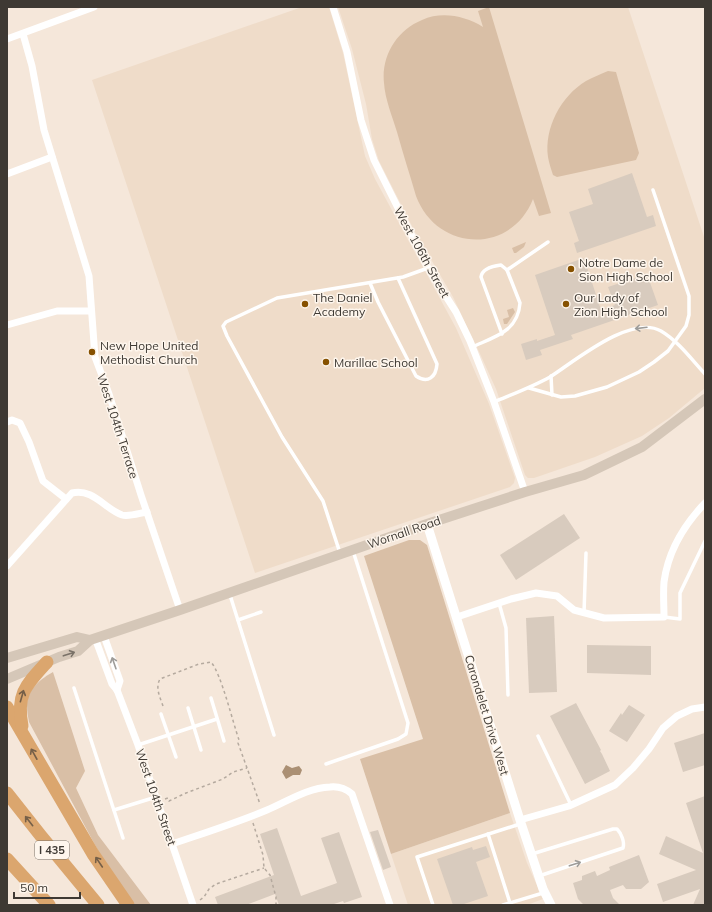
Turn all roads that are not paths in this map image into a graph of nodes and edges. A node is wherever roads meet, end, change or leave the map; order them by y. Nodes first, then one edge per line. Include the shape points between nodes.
1 (94, 7) edge
2 (333, 7) edge
3 (23, 34) junction
4 (7, 39) edge
5 (52, 157) junction
6 (7, 174) edge
7 (652, 190) dead end
8 (548, 242) dead end
9 (428, 268) junction
10 (507, 270) junction
11 (398, 278) junction
12 (370, 283) junction
13 (91, 311) junction
14 (7, 325) edge
15 (502, 334) junction
16 (675, 342) junction
17 (472, 347) junction
18 (705, 374) edge
19 (551, 376) junction
20 (529, 388) junction
21 (552, 395) junction
22 (705, 399) edge
23 (494, 402) junction
24 (7, 422) edge
25 (525, 492) junction
26 (66, 499) junction
27 (705, 504) edge
28 (147, 512) junction
29 (427, 524) junction
30 (705, 541) edge
31 (352, 550) junction
32 (586, 553) dead end
33 (341, 554) junction
34 (7, 566) edge
35 (229, 593) junction
36 (499, 602) junction
37 (180, 610) junction
38 (261, 612) dead end
39 (584, 613) junction
40 (457, 617) junction
41 (664, 617) junction
42 (238, 620) junction
43 (96, 638) junction
44 (10, 656) edge
45 (47, 662) junction
46 (7, 679) edge
47 (74, 688) dead end
48 (508, 695) dead end
49 (211, 698) dead end
50 (7, 707) edge
51 (705, 707) edge
52 (188, 708) dead end
53 (161, 714) dead end
54 (217, 719) junction
55 (193, 726) junction
56 (24, 734) junction
57 (169, 734) junction
58 (274, 735) dead end
59 (538, 736) dead end
60 (224, 741) dead end
61 (138, 745) junction
62 (201, 750) dead end
63 (176, 757) dead end
64 (326, 764) dead end
65 (7, 792) edge
66 (157, 799) junction
67 (571, 805) junction
68 (114, 810) junction
69 (520, 822) junction
70 (488, 834) junction
71 (123, 838) dead end
72 (172, 844) junction
73 (531, 854) junction
74 (7, 859) edge
75 (538, 876) junction
76 (544, 892) junction
77 (510, 903) junction
78 (192, 904) edge
79 (49, 905) edge
80 (98, 905) edge
81 (128, 905) edge
82 (390, 905) edge
83 (432, 905) edge
84 (503, 905) edge
85 (551, 905) edge

1 - 3 street
2 - 9 street, West 106th Street via 348,52 361,120 374,160
3 - 4 street
3 - 5 street, West 104th Terrace
5 - 6 street
5 - 13 street, West 104th Terrace via 89,276
7 - 16 lane via 688,296 689,315 686,326
8 - 10 lane
9 - 11 lane
9 - 17 street, West 106th Street via 456,312
10 - 15 lane via 520,309 513,324
10 - 15 lane via 498,265 481,274
11 - 12 lane
11 - 12 lane via 437,364 436,373 426,380 420,379 411,369
12 - 33 lane via 277,298 226,322 223,326 282,437 323,501
13 - 14 street via 57,311
13 - 28 street, West 104th Terrace via 95,357
15 - 17 lane
16 - 18 lane
16 -> 19 lane via 661,331 649,327 634,329 607,339
16 - 21 lane via 654,362 607,387 575,396
17 - 23 street, West 106th Street
19 - 20 lane
19 - 21 lane
20 - 21 lane
20 - 23 lane
22 - 25 main road, Wornall Road via 642,447 584,475
23 - 25 street, West 106th Street
24 - 26 street via 12,420 20,423 43,481
25 - 29 main road, Wornall Road
26 - 28 street via 78,491 99,499 124,516
26 - 34 street
27 - 41 street via 681,533 667,567 664,583
28 - 37 street, West 104th Terrace
29 - 31 main road, Wornall Road
29 - 40 street, Carondelet Drive West
30 - 41 lane via 680,593 680,619
31 - 33 main road, Wornall Road
31 - 64 lane via 408,723 406,734 398,739
32 - 39 lane
33 - 35 main road, Wornall Road
35 - 37 main road, Wornall Road
35 - 42 lane
36 - 39 street via 536,593 557,596 574,610
36 - 40 street
36 - 48 lane via 506,628
37 - 43 main road, Wornall Road
38 - 42 lane
39 - 41 street via 604,618
40 - 69 street, Carondelet Drive West
42 - 58 lane
43 - 44 main road, Wornall Road via 77,638
45 -> 43 main road, Wornall Road via 78,651
43 - 61 street, West 104th Street via 120,681 118,690
45 - 46 main road, Wornall Road
56 -> 45 highway via 20,713 24,690
47 - 68 lane
49 - 54 lane
50 - 56 highway
51 - 67 street via 687,711 663,728 633,768 615,785
52 - 55 lane
53 - 57 lane
54 - 55 lane
54 - 60 lane
55 - 57 lane
55 - 62 lane
81 -> 56 highway via 93,854
57 - 61 lane
57 - 63 lane
59 - 67 lane
61 - 66 street, West 104th Street
80 -> 65 highway, I 435
66 - 68 lane
66 - 72 street, West 104th Street
67 - 69 street
68 - 71 lane
69 - 70 lane
69 - 73 street, Carondelet Drive West
70 - 77 lane
70 - 83 lane via 417,857
72 - 78 street, West 104th Street
72 - 82 street via 310,791 331,787 346,789 352,794
73 - 75 street, Carondelet Drive West
75 -> 73 lane via 623,848 620,831 613,829
74 - 79 highway
75 - 76 street, Carondelet Drive West
76 - 77 lane
76 - 85 street, Carondelet Drive West
77 - 84 lane

